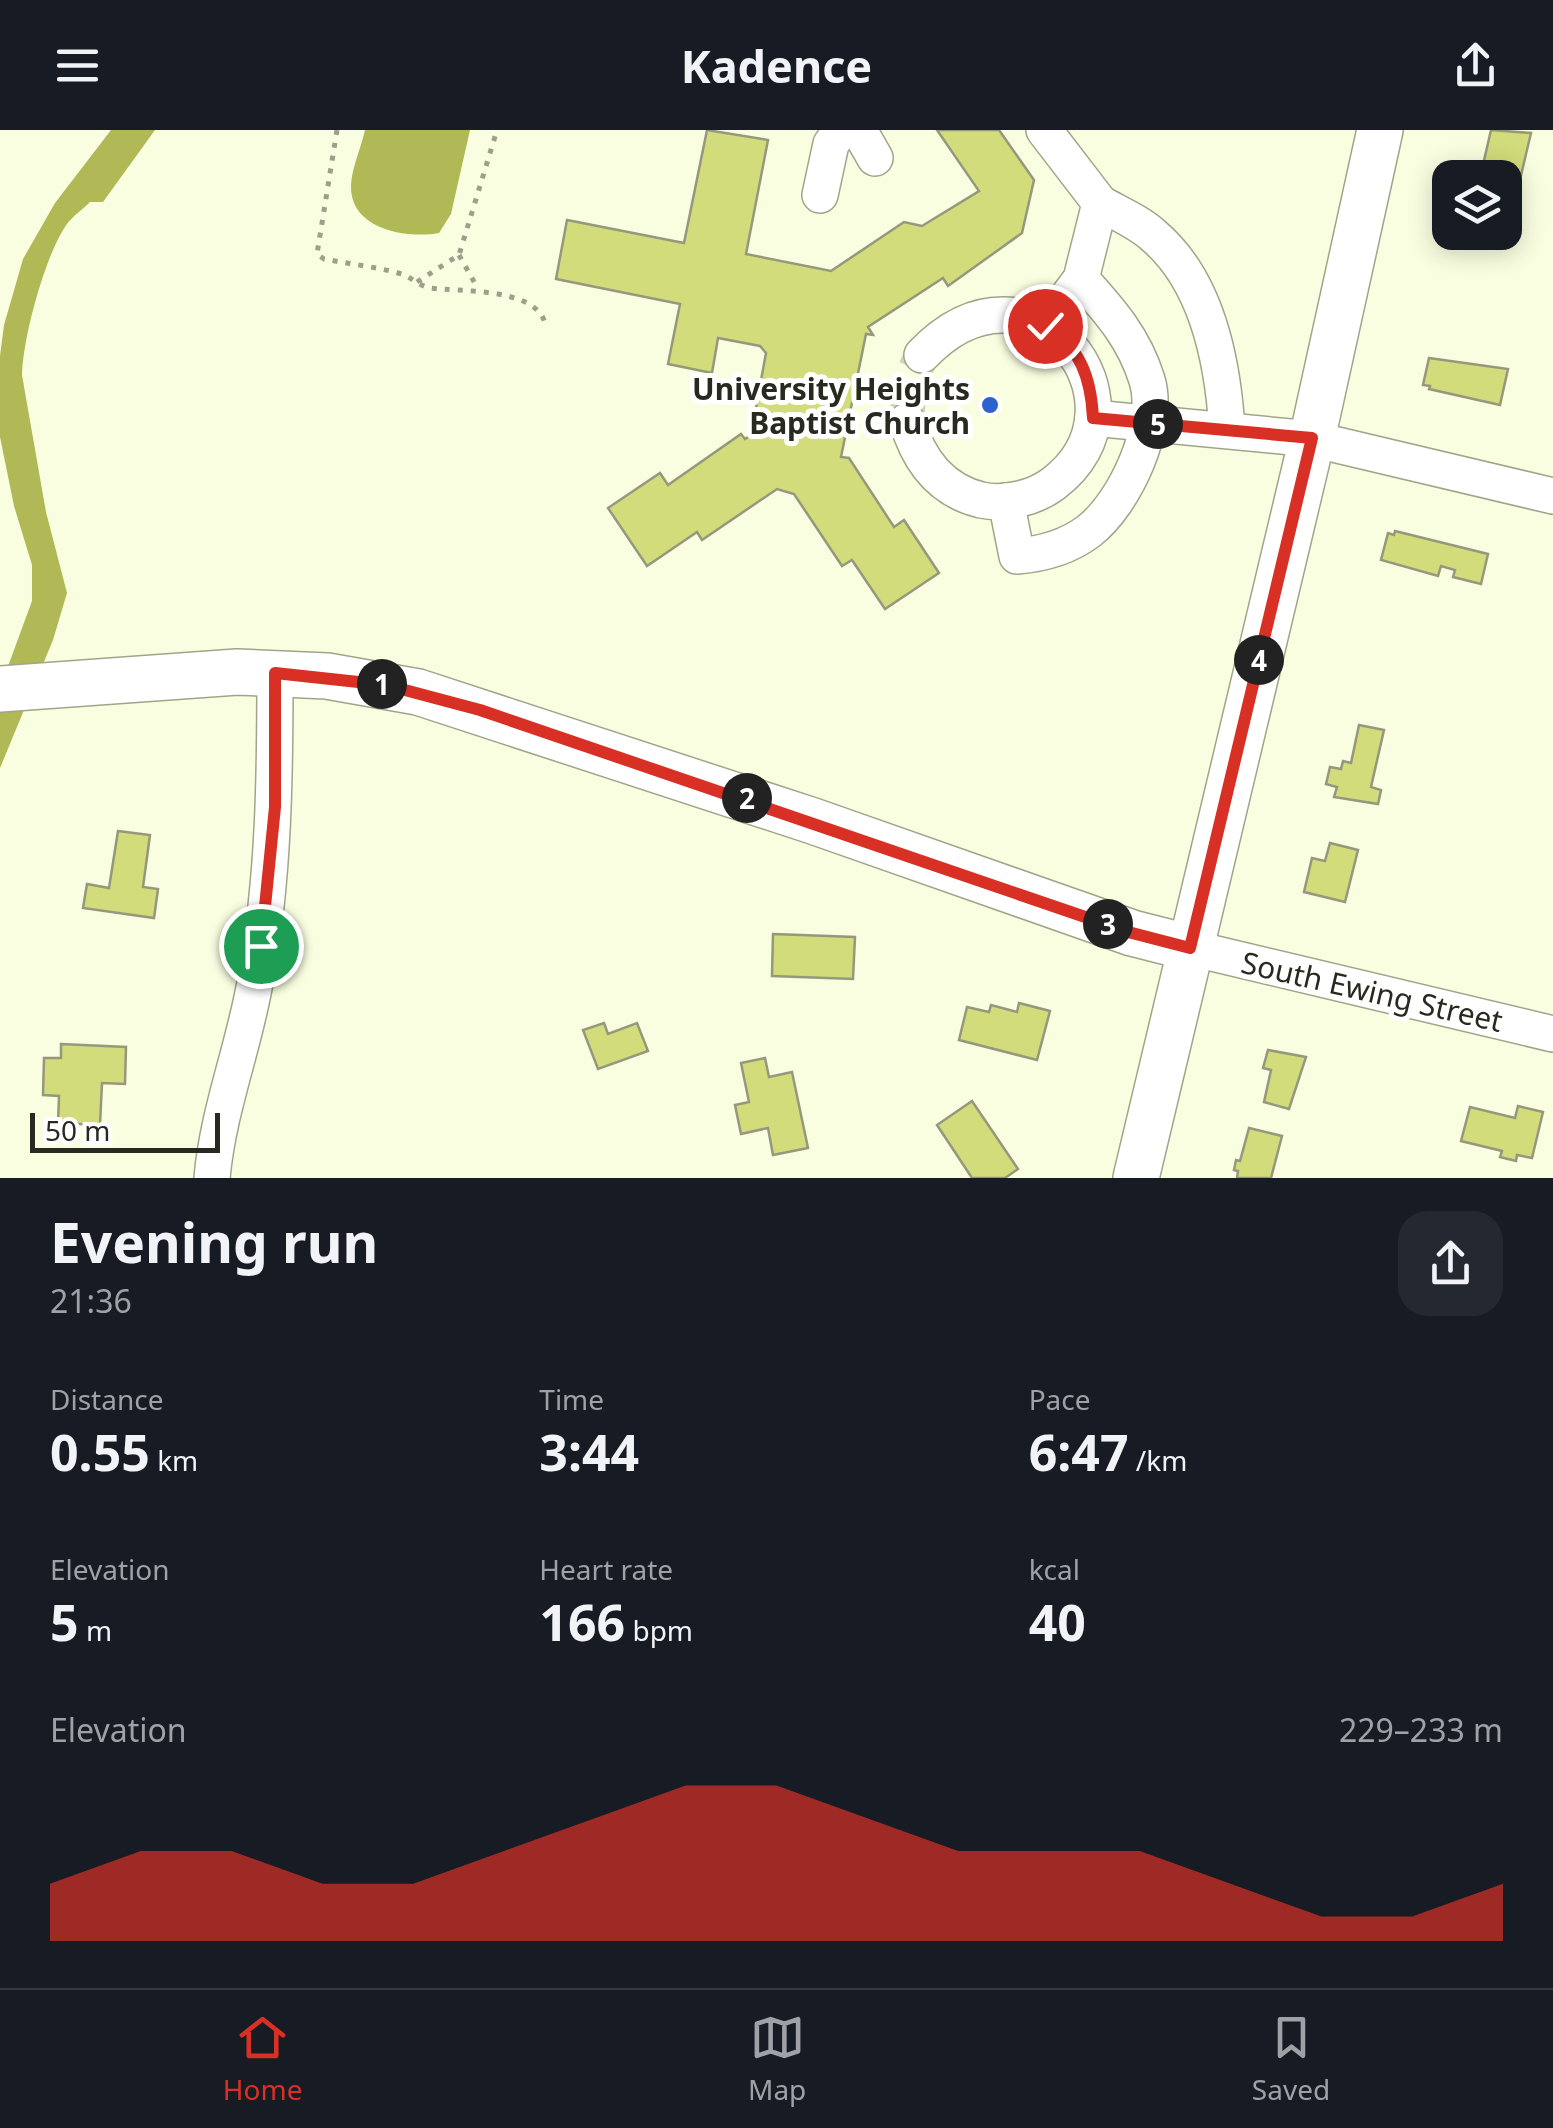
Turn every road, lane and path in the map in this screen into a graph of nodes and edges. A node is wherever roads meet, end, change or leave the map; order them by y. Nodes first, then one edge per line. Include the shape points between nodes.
1 (337, 130) edge
2 (497, 130) edge
3 (841, 130) edge
4 (1044, 130) edge
5 (1380, 130) edge
6 (820, 195) dead end
7 (1100, 203) junction
8 (459, 254) junction
9 (1081, 279) junction
10 (416, 282) junction
11 (478, 290) junction
12 (545, 322) dead end
13 (1045, 326) junction
14 (922, 355) tunnel mouth
15 (1093, 418) junction
16 (907, 421) tunnel mouth
17 (1152, 423) junction
18 (1227, 430) junction
19 (1312, 438) junction
20 (1553, 496) edge
21 (1006, 501) junction
22 (275, 673) junction
23 (0, 689) edge
24 (1190, 948) junction
25 (1553, 1034) edge
26 (212, 1178) edge
27 (1136, 1178) edge

1 - 10 path via 317,254
2 - 8 path
3 - 6 street via 831,144
4 - 7 street
5 - 19 main road
7 - 9 street
7 - 18 street via 1154,236 1195,288 1216,347
8 - 10 path
8 - 11 path
9 - 13 street
9 - 17 street via 1126,329 1148,384
10 - 11 path
11 - 12 path via 529,304
13 - 14 street via 1002,314 972,318 944,332
13 - 15 street via 1080,358 1092,386
15 - 17 street
15 - 21 street via 1068,473 1043,492
16 - 21 street via 930,470 954,490
17 - 18 street
17 - 21 street via 1122,490 1090,531 1044,554 1017,556
18 - 19 street
19 - 20 street
19 - 24 main road
22 - 23 main road
22 - 24 main road via 386,685 480,710
22 - 26 street via 268,888 256,981 216,1137
24 - 25 street, South Ewing Street
24 - 27 main road

